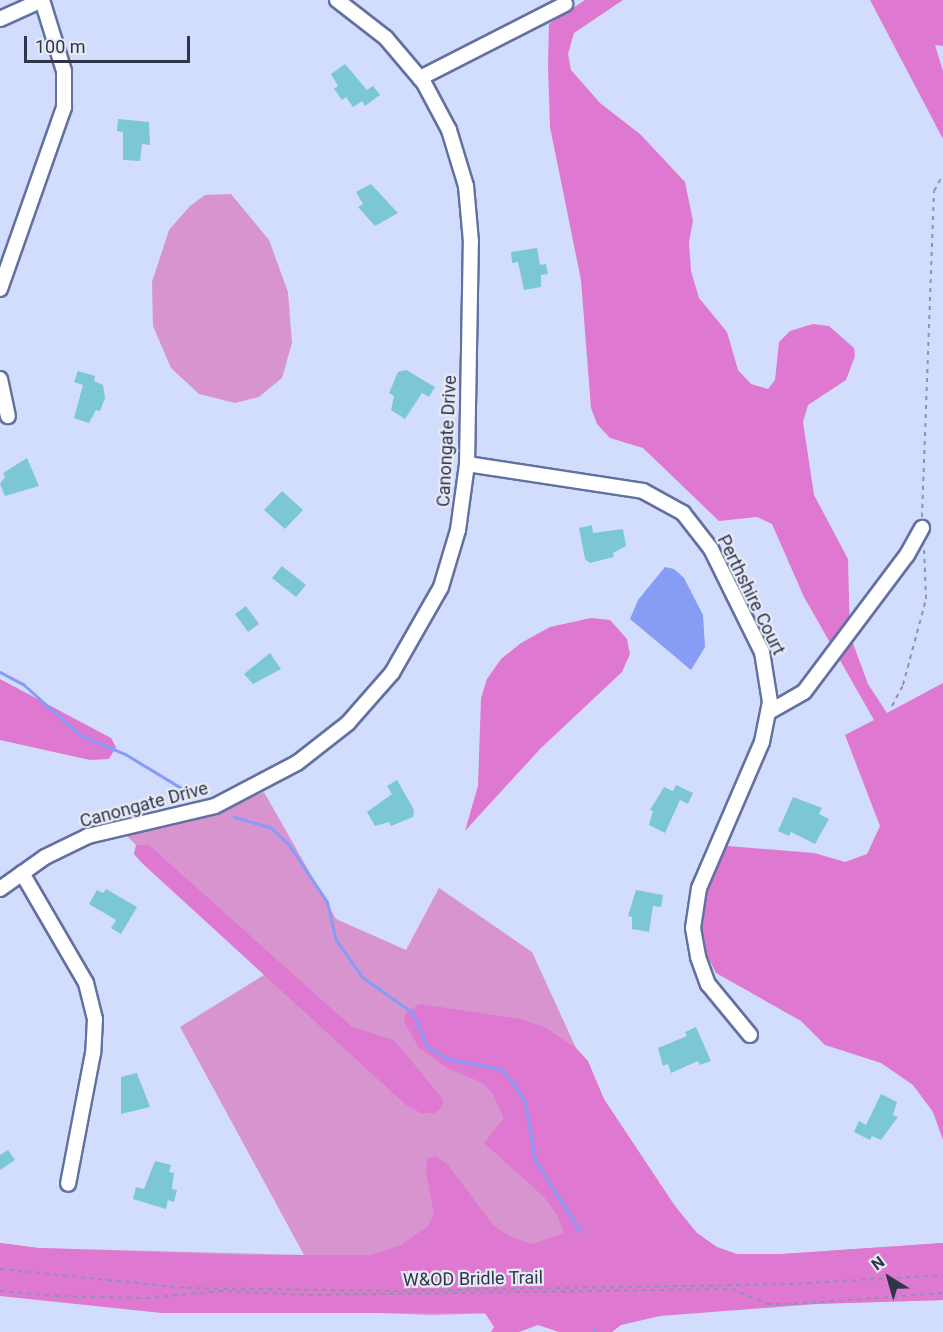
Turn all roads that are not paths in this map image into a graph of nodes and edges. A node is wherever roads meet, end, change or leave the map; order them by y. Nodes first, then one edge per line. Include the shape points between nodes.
1 (42, 0) edge
2 (337, 0) edge
3 (566, 4) dead end
4 (0, 19) edge
5 (420, 78) junction
6 (0, 289) edge
7 (0, 379) edge
8 (8, 416) dead end
9 (467, 464) junction
10 (922, 528) road end
11 (769, 712) junction
12 (22, 873) junction
13 (0, 889) edge
14 (750, 1035) dead end
15 (68, 1184) dead end

1 - 4 street
1 - 6 street via 64,72 64,107
2 - 5 street, Canongate Drive via 386,38
3 - 5 street
5 - 9 street, Canongate Drive via 449,130 464,177 470,215
7 - 8 street
9 - 11 street, Perthshire Court via 626,486 654,495 682,513 711,549 757,642 768,677
9 - 12 street, Canongate Drive via 456,538 427,617 392,673 348,723 297,764 231,799 184,815 88,836
10 - 11 street via 907,555 804,692
11 - 14 street, Perthshire Court via 762,742 704,874 694,908 696,948 708,984
12 - 13 street, Canongate Drive
12 - 15 street via 78,966 95,1019 93,1053

